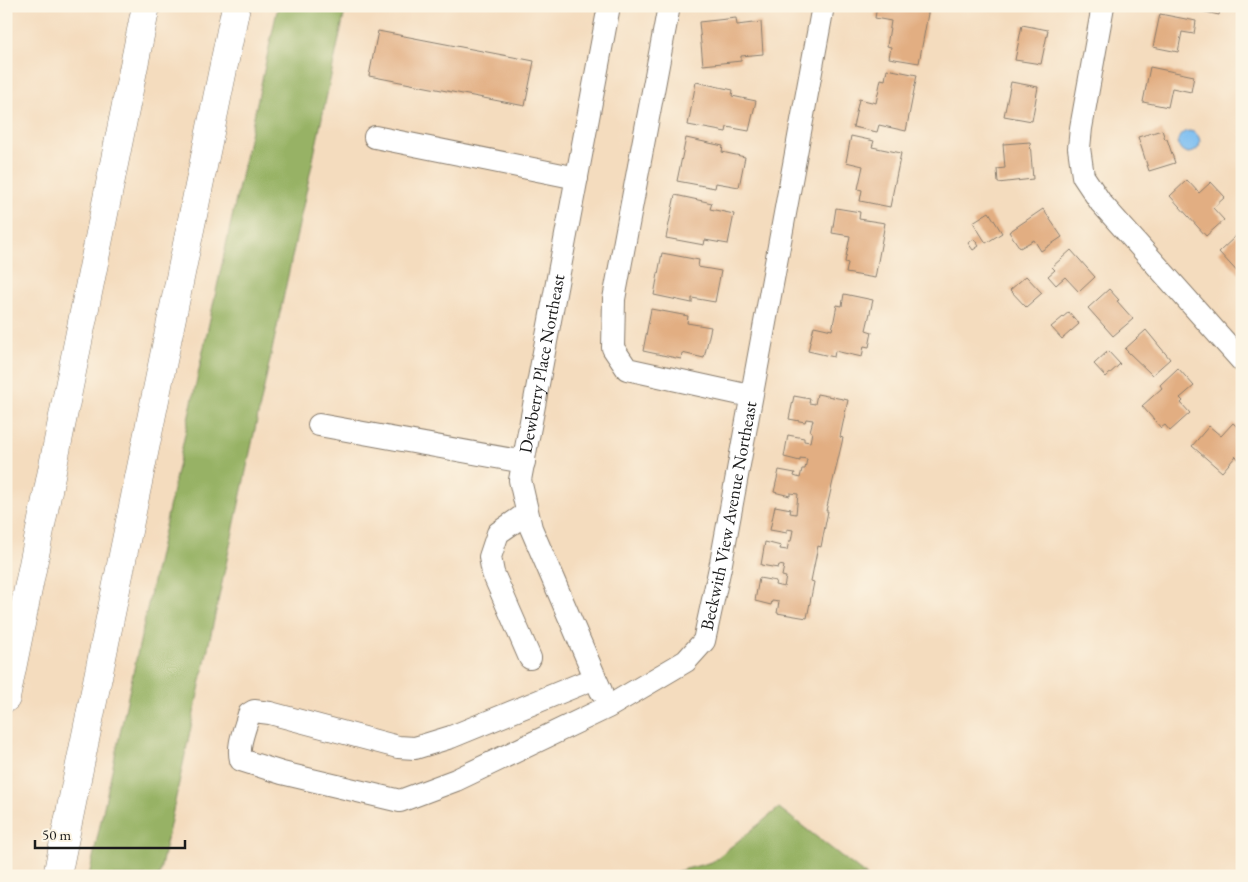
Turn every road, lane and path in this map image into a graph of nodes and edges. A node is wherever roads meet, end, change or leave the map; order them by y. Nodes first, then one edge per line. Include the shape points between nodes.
1 (137, 6) edge
2 (146, 6) edge
3 (236, 6) edge
4 (609, 6) edge
5 (669, 6) edge
6 (823, 6) edge
7 (1103, 6) edge
8 (126, 106) junction
9 (375, 138) dead end
10 (577, 178) junction
11 (1242, 361) edge
12 (750, 396) junction
13 (319, 425) dead end
14 (524, 462) junction
15 (528, 512) junction
16 (530, 658) dead end
17 (595, 678) junction
18 (6, 698) edge
19 (608, 707) junction
20 (57, 876) edge

1 - 8 highway
2 - 8 highway
3 - 20 highway
4 - 10 street, Dewberry Place Northeast
5 - 12 street via 614,299 613,348 627,369
6 - 12 street, Beckwith View Avenue Northeast
7 - 11 street via 1081,128 1079,157 1083,176 1101,203
8 - 18 highway
9 - 10 street
10 - 14 street, Dewberry Place Northeast
12 - 19 street, Beckwith View Avenue Northeast via 704,640 686,662
13 - 14 street
14 - 15 street, Dewberry Place Northeast via 520,480
15 - 16 street via 498,533 490,557 493,573
15 - 17 street, Dewberry Place Northeast via 531,528
17 - 19 street, Dewberry Place Northeast
17 - 19 street, Beckwith View Avenue Northeast via 451,737 415,748 398,747 270,713 254,712 249,714 240,744 242,760 282,773 400,800 456,780

